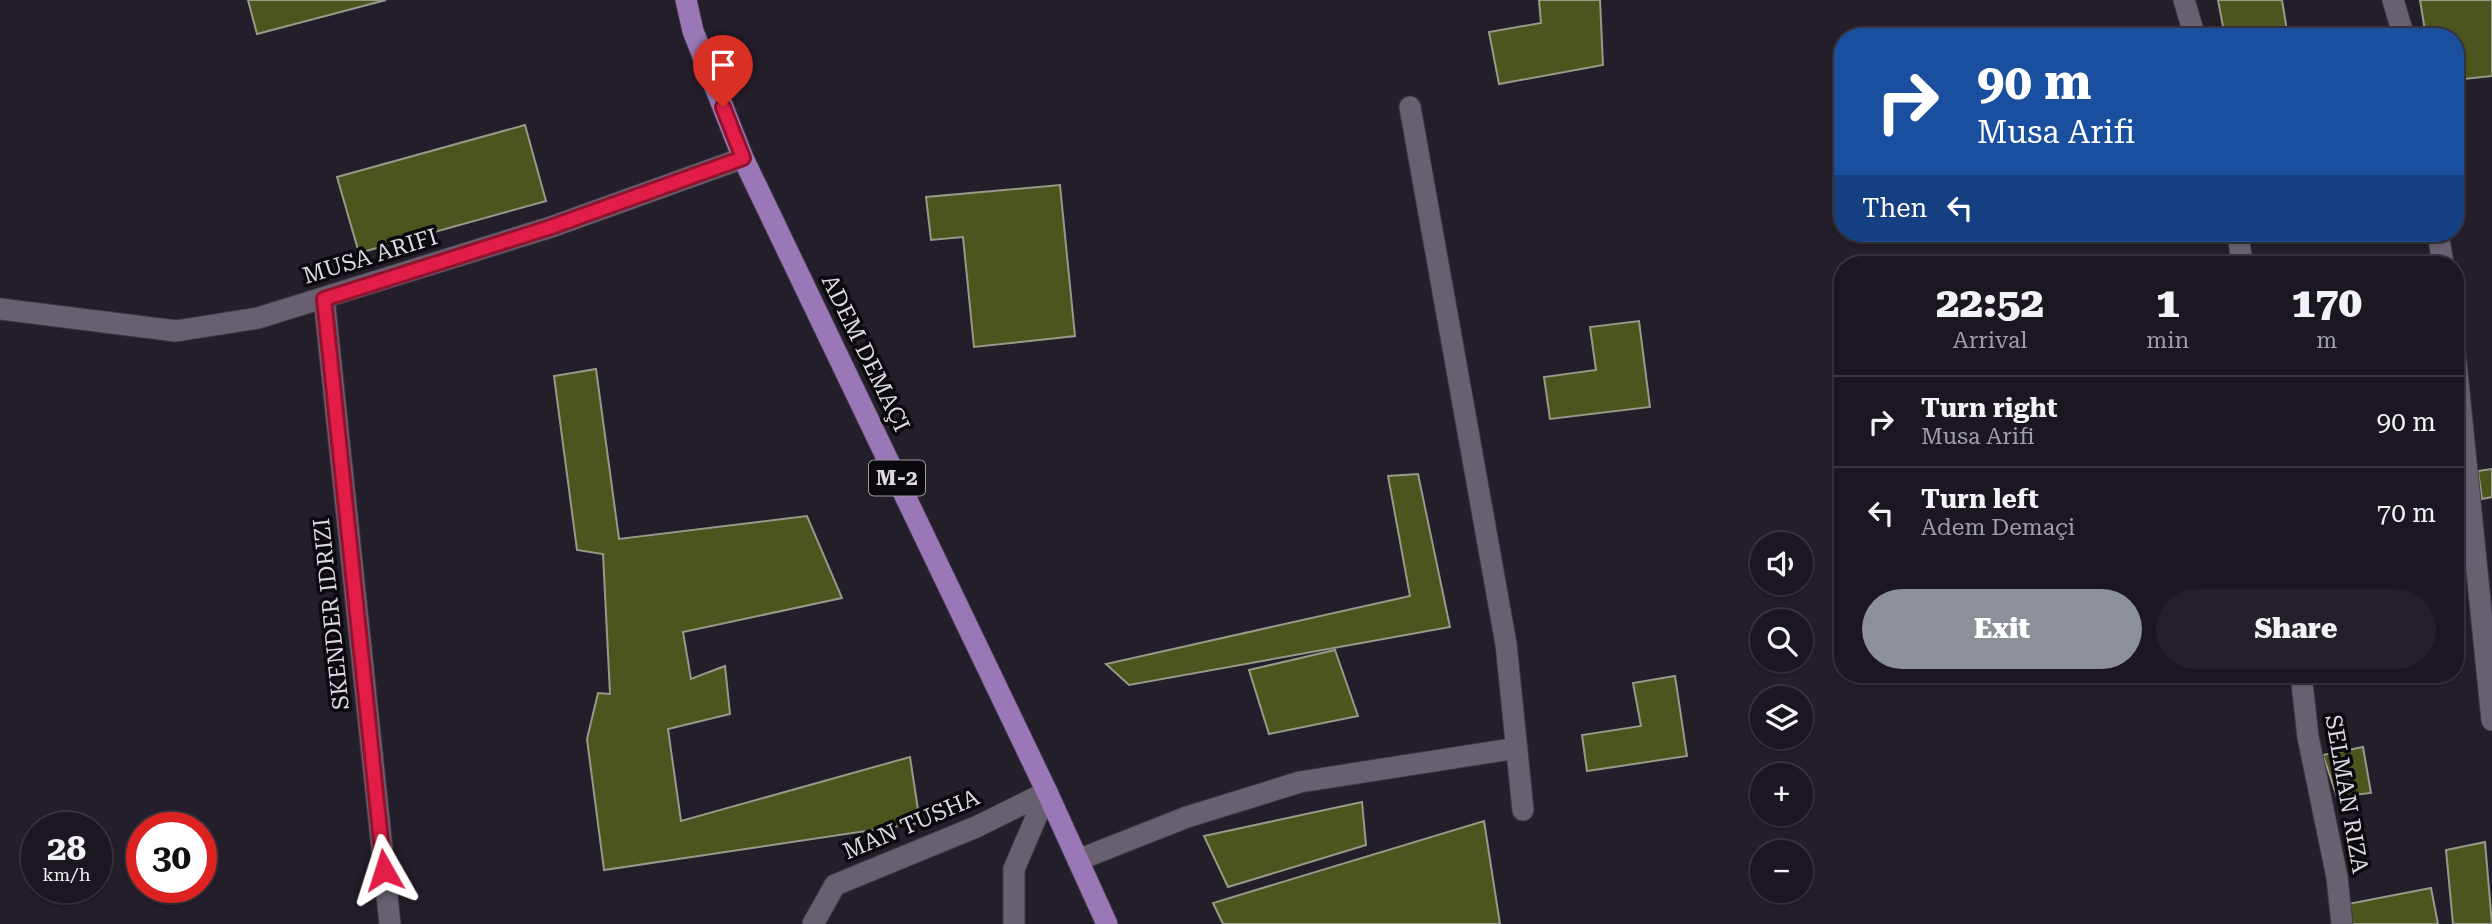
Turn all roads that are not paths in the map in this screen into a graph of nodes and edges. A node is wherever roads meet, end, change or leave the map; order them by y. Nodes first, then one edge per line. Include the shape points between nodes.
1 (671, 0) edge
2 (686, 0) edge
3 (2184, 0) edge
4 (2393, 0) edge
5 (2192, 28) edge
6 (2401, 28) edge
7 (693, 30) junction
8 (1410, 107) dead end
9 (743, 158) junction
10 (324, 299) junction
11 (0, 309) edge
12 (2464, 442) edge
13 (2302, 683) edge
14 (2492, 720) edge
15 (1517, 748) junction
16 (1047, 792) junction
17 (1523, 810) dead end
18 (1078, 860) junction
19 (390, 924) edge
20 (813, 924) edge
21 (1014, 924) edge
22 (1107, 924) edge
23 (2342, 924) edge

1 - 7 main road, ADEM DEMAÇI / M-2
2 - 7 main road, ADEM DEMAÇI / M-2
3 - 5 street
4 - 6 street
7 - 9 main road, ADEM DEMAÇI / M-2
8 - 15 street via 1506,643
9 - 10 street, MUSA ARIFI via 551,227
9 - 16 main road, ADEM DEMAÇI / M-2
10 - 11 street, MUSA ARIFI via 258,318 176,331
10 - 19 street, SKENDER IDRIZI
12 - 14 street
13 - 23 street, SELMAN RIZA
15 - 17 street
15 - 18 street via 1300,782 1187,817
16 - 18 main road, ADEM DEMAÇI / M-2
16 - 20 street, MAN TUSHA via 976,827 835,885
16 - 21 street via 1014,869
18 - 22 main road, ADEM DEMAÇI / M-2

